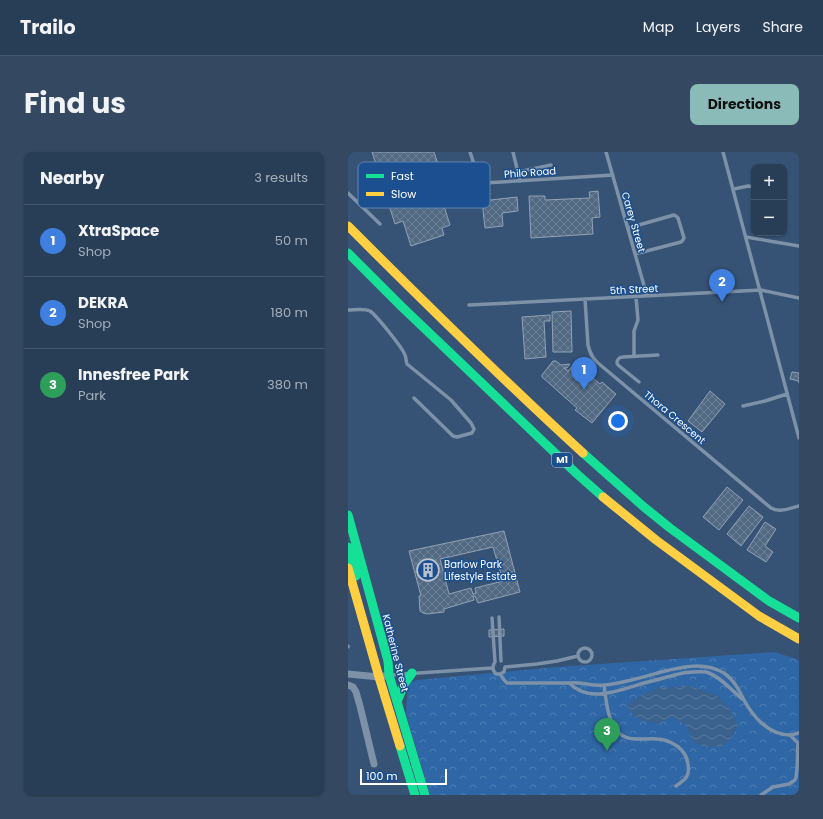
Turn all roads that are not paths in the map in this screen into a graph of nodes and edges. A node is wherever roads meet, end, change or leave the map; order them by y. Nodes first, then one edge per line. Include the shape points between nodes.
1 (470, 152) edge
2 (513, 152) edge
3 (606, 152) edge
4 (724, 152) edge
5 (474, 162) edge
6 (551, 165) dead end
7 (518, 172) junction
8 (612, 175) junction
9 (520, 181) junction
10 (490, 183) edge
11 (751, 186) edge
12 (734, 189) junction
13 (348, 193) edge
14 (358, 203) edge
15 (363, 208) edge
16 (380, 224) dead end
17 (348, 226) edge
18 (628, 228) junction
19 (746, 237) junction
20 (799, 246) edge
21 (348, 253) edge
22 (635, 254) junction
23 (761, 290) junction
24 (647, 296) junction
25 (636, 297) junction
26 (799, 298) edge
27 (586, 299) junction
28 (469, 305) dead end
29 (348, 310) edge
30 (658, 355) dead end
31 (634, 356) junction
32 (640, 382) dead end
33 (788, 394) junction
34 (414, 398) dead end
35 (743, 406) dead end
36 (799, 438) edge
37 (799, 506) edge
38 (348, 515) edge
39 (348, 548) edge
40 (348, 568) edge
41 (499, 617) dead end
42 (492, 618) dead end
43 (799, 618) edge
44 (799, 639) edge
45 (578, 656) dead end
46 (501, 661) junction
47 (495, 662) junction
48 (506, 666) junction
49 (492, 668) junction
50 (412, 673) junction
51 (348, 674) edge
52 (500, 674) junction
53 (389, 675) junction
54 (379, 677) junction
55 (569, 683) junction
56 (348, 685) edge
57 (604, 685) junction
58 (605, 694) junction
59 (744, 701) junction
60 (397, 702) junction
61 (799, 733) edge
62 (790, 735) junction
63 (798, 743) edge
64 (374, 764) dead end
65 (676, 786) dead end
66 (419, 793) edge
67 (761, 795) edge

1 - 5 lane, Philo Road
2 - 7 lane
3 - 8 lane, Carey Street
4 - 12 lane
6 - 7 lane
7 - 9 lane
8 - 9 lane, Philo Road
8 - 18 lane, Carey Street
9 - 10 lane, Philo Road
11 - 12 lane
12 - 19 lane
13 - 14 lane
15 - 16 lane
17 - 43 main road, M1 via 546,419 633,498 763,597
18 - 22 lane, Carey Street
18 - 22 lane via 674,215 678,218 684,238 681,242
19 - 20 lane
19 - 23 lane
21 - 44 main road, M1 via 604,498 759,616
22 - 24 lane, Carey Street
23 - 24 lane, 5th Street
23 - 26 lane, 5th Street
23 - 33 lane
24 - 25 lane, 5th Street
25 - 27 lane, 5th Street
25 - 31 lane via 638,320 634,331
27 - 28 lane, 5th Street
27 - 37 lane, Thora Crescent via 589,352 598,363 771,508 779,511
29 - 34 lane via 370,311 396,340 406,356 407,364 451,400 471,423 474,429 472,433 453,436
30 - 31 lane
31 - 32 lane via 621,357 617,363
33 - 35 lane
33 - 36 lane
38 - 53 main road, Katherine Street via 385,648
39 - 53 main road via 371,626
40 - 54 main road, Katherine Street
41 - 46 lane
42 - 47 lane
45 - 48 lane via 537,664
46 - 47 lane
46 - 48 lane
47 - 49 lane
48 - 52 lane
49 - 50 lane
49 - 52 lane via 496,674
50 - 53 lane
50 - 60 main road via 404,684
51 - 54 street
52 - 55 lane via 508,683
53 - 54 street
53 - 60 main road, Katherine Street
54 - 66 main road, Katherine Street
55 - 57 lane
55 - 58 lane via 584,692
56 - 64 street via 356,692
57 - 58 lane
57 - 59 lane via 678,668 699,666 725,674 738,687
58 - 59 lane via 683,673 706,672 723,682
58 - 65 lane via 610,718 621,735 669,742 685,754 688,774 684,781
59 - 62 lane via 756,719 764,725 775,732
60 - 66 main road, Katherine Street
61 - 62 lane
62 - 63 lane
63 - 67 lane via 795,780 773,787

